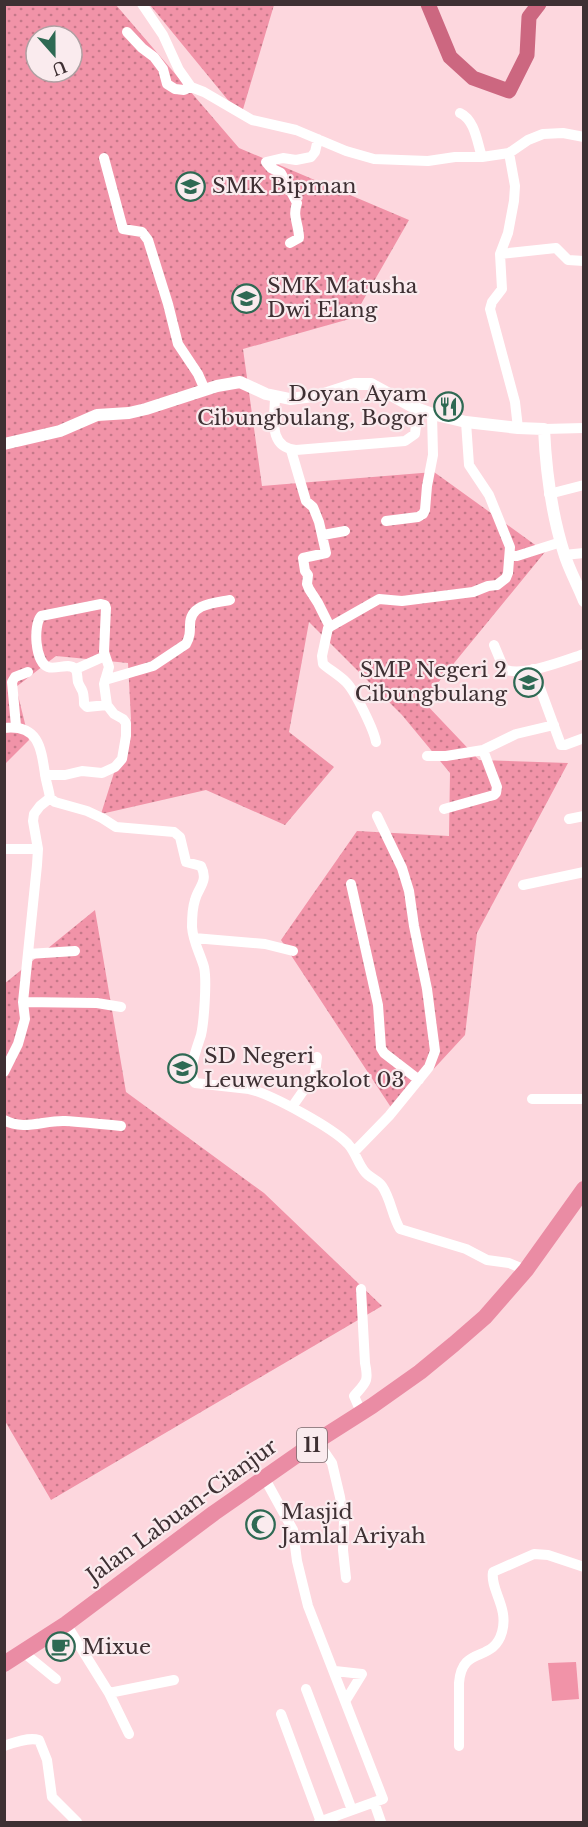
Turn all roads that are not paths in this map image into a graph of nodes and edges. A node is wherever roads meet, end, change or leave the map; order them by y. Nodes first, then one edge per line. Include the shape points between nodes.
1 (142, 4) edge
2 (127, 32) dead end
3 (191, 87) junction
4 (460, 113) dead end
5 (584, 137) edge
6 (318, 139) junction
7 (509, 153) junction
8 (482, 157) junction
9 (104, 158) dead end
10 (290, 243) dead end
11 (500, 254) junction
12 (584, 261) edge
13 (205, 390) junction
14 (275, 396) junction
15 (418, 409) junction
16 (432, 414) junction
17 (466, 422) junction
18 (518, 428) junction
19 (584, 428) edge
20 (544, 429) junction
21 (4, 444) edge
22 (291, 450) junction
23 (584, 485) edge
24 (549, 494) junction
25 (386, 521) dead end
26 (345, 531) dead end
27 (323, 535) junction
28 (562, 549) junction
29 (584, 553) edge
30 (510, 556) junction
31 (230, 600) dead end
32 (584, 601) edge
33 (330, 627) junction
34 (494, 645) dead end
35 (584, 654) edge
36 (105, 656) junction
37 (75, 669) junction
38 (533, 669) junction
39 (28, 672) dead end
40 (105, 680) junction
41 (107, 705) junction
42 (554, 725) junction
43 (10, 727) edge
44 (584, 738) edge
45 (376, 742) dead end
46 (483, 750) junction
47 (427, 756) dead end
48 (45, 775) junction
49 (50, 798) junction
50 (444, 809) dead end
51 (377, 816) dead end
52 (584, 816) edge
53 (569, 819) dead end
54 (4, 849) edge
55 (38, 849) junction
56 (584, 872) edge
57 (351, 884) dead end
58 (523, 885) dead end
59 (194, 938) junction
60 (75, 951) dead end
61 (293, 951) dead end
62 (28, 954) junction
63 (23, 1002) junction
64 (121, 1007) dead end
65 (317, 1057) dead end
66 (4, 1072) edge
67 (419, 1080) junction
68 (532, 1099) dead end
69 (584, 1099) edge
70 (292, 1107) junction
71 (4, 1120) edge
72 (121, 1126) dead end
73 (354, 1152) junction
74 (584, 1189) edge
75 (526, 1270) junction
76 (361, 1289) dead end
77 (361, 1412) junction
78 (317, 1441) junction
79 (266, 1479) junction
80 (584, 1567) edge
81 (346, 1578) dead end
82 (66, 1624) junction
83 (23, 1652) junction
84 (4, 1664) edge
85 (335, 1671) junction
86 (56, 1679) dead end
87 (174, 1680) dead end
88 (306, 1689) dead end
89 (109, 1693) junction
90 (346, 1700) junction
91 (281, 1714) dead end
92 (129, 1734) dead end
93 (4, 1746) edge
94 (459, 1746) dead end
95 (374, 1802) junction
96 (347, 1816) edge
97 (77, 1822) edge
98 (320, 1822) edge
99 (381, 1822) edge

1 - 3 street
2 - 3 street via 154,57 167,84 175,89
3 - 6 street via 252,120
4 - 8 street via 468,117
5 - 7 street via 543,134
6 - 8 street via 374,159 429,161
6 - 10 street via 311,157 266,162 281,173 297,203 294,212 299,238
7 - 8 street
7 - 11 street via 514,201
9 - 13 street via 123,230 142,232 148,240 178,344
11 - 12 street via 556,248 568,260
11 - 18 street via 502,289 490,309 515,402
13 - 14 street via 240,382
13 - 21 street via 146,410 97,415 60,431
14 - 15 street via 290,399 371,384
14 - 22 street via 276,437 281,446
15 - 16 street
15 - 22 street via 415,434 405,441
16 - 17 street
16 - 25 street via 433,455 425,510 418,517
17 - 18 street
17 - 30 street via 469,465 489,495
18 - 20 street
19 - 20 street
20 - 24 street
22 - 27 street via 306,501 313,507
23 - 24 street
24 - 28 street
26 - 27 street
27 - 33 street via 326,553 303,558 307,584
28 - 29 street
28 - 30 street
28 - 32 street
30 - 33 street via 506,578 497,585 402,601 379,599
31 - 40 street via 195,610 189,640 161,661
33 - 45 street via 323,664 347,683 356,696
34 - 38 street via 508,671
35 - 38 street
36 - 37 street
36 - 37 street via 105,605 41,616 36,642 43,663 50,668
36 - 40 street via 109,667
37 - 41 street via 84,704
38 - 42 street
39 - 43 street via 12,682
40 - 41 street
41 - 48 street via 126,723 119,765 102,773
42 - 44 street via 561,745
42 - 46 street via 516,734
43 - 48 street via 35,736 41,746
46 - 47 street
46 - 50 street via 496,793
48 - 49 street
49 - 55 street via 34,814
49 - 59 street via 87,810 116,827 178,834 184,860 203,870 203,884 194,905
51 - 67 street via 409,891 427,989 435,1051
52 - 53 street
54 - 55 street
55 - 62 street
56 - 58 street
57 - 67 street via 378,1005 381,1048
59 - 61 street via 265,944
59 - 70 street via 205,976 194,1082 257,1091
60 - 62 street
62 - 63 street
63 - 64 street
63 - 66 street via 25,1019
65 - 70 street via 315,1074
67 - 73 street
68 - 69 street
70 - 73 street via 340,1137
71 - 72 street via 23,1126 64,1121
73 - 75 street via 364,1171 381,1185 400,1229
74 - 75 highway, Jalan Labuan-Cianjur / 11
75 - 77 highway, Jalan Labuan-Cianjur / 11 via 485,1317 454,1344
76 - 77 street via 368,1375 354,1396
77 - 78 highway, Jalan Labuan-Cianjur / 11
78 - 79 highway, Jalan Labuan-Cianjur / 11
78 - 81 street via 332,1463 339,1490
79 - 82 highway, Jalan Labuan-Cianjur / 11
79 - 85 street via 293,1530 308,1606
80 - 94 street via 534,1554 493,1572 504,1614 502,1632 492,1649 464,1664 460,1674
82 - 83 highway, Jalan Labuan-Cianjur / 11
82 - 89 street
83 - 84 highway, Jalan Labuan-Cianjur / 11
83 - 86 street
85 - 90 street
85 - 90 street via 362,1674
87 - 89 street
88 - 96 street
89 - 92 street
90 - 95 street via 383,1799
91 - 98 street
93 - 97 street via 39,1740 47,1760 52,1797
95 - 96 street
95 - 99 street
96 - 98 street

